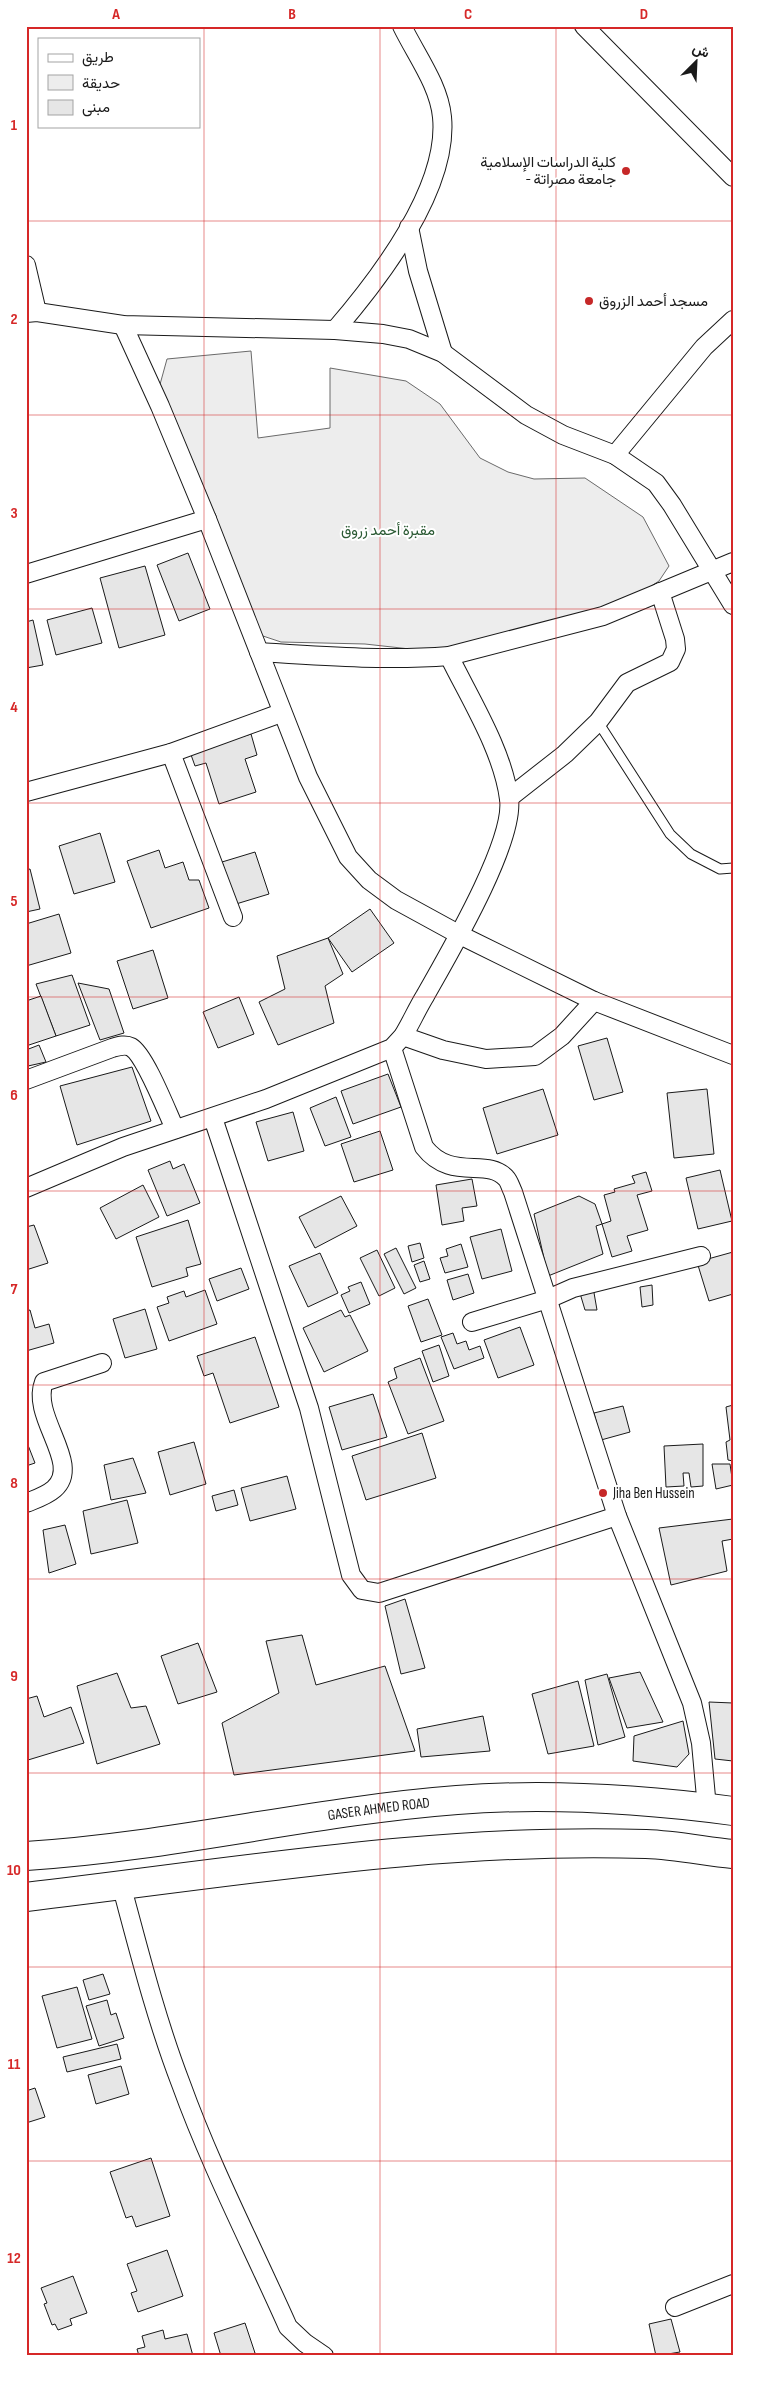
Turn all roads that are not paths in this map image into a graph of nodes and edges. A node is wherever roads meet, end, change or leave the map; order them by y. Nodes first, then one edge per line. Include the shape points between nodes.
1 (402, 26) edge
2 (584, 26) edge
3 (733, 177) edge
4 (409, 228) junction
5 (26, 265) edge
6 (31, 312) edge
7 (733, 320) edge
8 (123, 325) junction
9 (335, 330) junction
10 (442, 353) junction
11 (615, 455) junction
12 (206, 518) junction
13 (733, 562) edge
14 (710, 571) junction
15 (26, 574) edge
16 (660, 592) junction
17 (733, 605) edge
18 (259, 652) junction
19 (449, 656) junction
20 (281, 713) junction
21 (598, 722) junction
22 (171, 752) junction
23 (26, 792) edge
24 (509, 798) junction
25 (733, 868) edge
26 (233, 916) dead end
27 (460, 934) junction
28 (594, 1000) junction
29 (397, 1042) junction
30 (733, 1055) edge
31 (26, 1080) edge
32 (213, 1118) junction
33 (175, 1129) junction
34 (26, 1188) edge
35 (701, 1256) dead end
36 (548, 1299) junction
37 (472, 1322) dead end
38 (102, 1363) dead end
39 (26, 1503) edge
40 (617, 1516) junction
41 (720, 1809) edge
42 (733, 1854) edge
43 (26, 1856) edge
44 (121, 1884) junction
45 (26, 1897) edge
46 (733, 2284) edge
47 (675, 2307) dead end
48 (324, 2356) edge

1 - 4 street via 435,88 442,115 438,166
2 - 3 street
4 - 9 street via 361,300
4 - 10 street
5 - 6 street
6 - 8 street
7 - 11 street via 704,347
8 - 9 street
8 - 12 street
9 - 10 street via 409,339
10 - 11 street via 526,415 562,435
11 - 14 street via 656,483
12 - 15 street
12 - 18 street
13 - 14 street
14 - 16 street
14 - 17 street
16 - 19 street via 602,616
16 - 21 street via 675,639 675,653 666,664 628,683
18 - 19 street via 329,657
18 - 20 street
19 - 24 street via 495,751
20 - 22 street
20 - 27 street via 312,786 348,857 369,880 396,900
21 - 24 street
21 - 25 lane via 670,834 691,854 720,869
22 - 23 street
22 - 26 street
24 - 27 street via 508,826
27 - 28 street
27 - 29 street
28 - 29 street via 562,1036 535,1056 486,1059
28 - 30 street
29 - 32 street via 266,1099
29 - 36 street via 424,1147 446,1165 496,1172 506,1178
31 - 33 street via 125,1045 141,1057
32 - 33 street
32 - 40 street via 309,1408 351,1575 362,1590 379,1593
33 - 34 street
35 - 36 street via 572,1288
36 - 37 street
36 - 40 street
38 - 39 street via 44,1382 40,1392 41,1404 64,1466 62,1481 55,1489
40 - 41 street via 692,1703 700,1744
41 - 43 main road, GASER AHMED ROAD via 560,1797 457,1800 82,1852
42 - 44 main road via 648,1844 541,1845 380,1853
44 - 45 main road
44 - 48 street via 156,2011 181,2085 222,2182 288,2327
46 - 47 street

